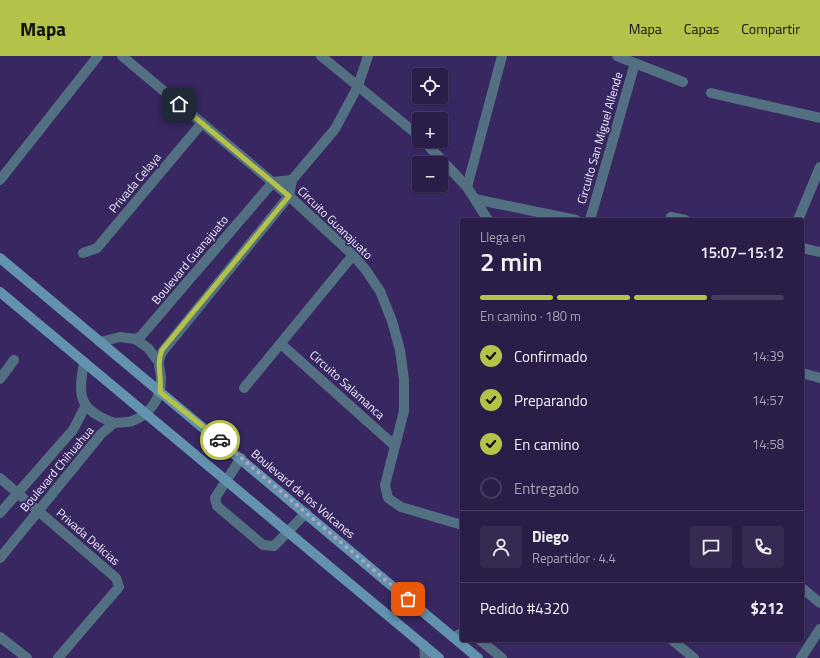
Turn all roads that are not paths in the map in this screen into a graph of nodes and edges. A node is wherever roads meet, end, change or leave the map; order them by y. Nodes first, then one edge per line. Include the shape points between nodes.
1 (98, 56) edge
2 (122, 56) edge
3 (321, 56) edge
4 (368, 56) edge
5 (502, 56) edge
6 (617, 56) edge
7 (635, 63) junction
8 (683, 82) dead end
9 (358, 86) junction
10 (711, 93) dead end
11 (820, 118) edge
12 (202, 123) junction
13 (412, 130) edge
14 (431, 148) edge
15 (820, 168) edge
16 (0, 180) edge
17 (292, 180) junction
18 (273, 182) junction
19 (467, 187) junction
20 (289, 196) junction
21 (475, 199) junction
22 (671, 217) dead end
23 (487, 218) edge
24 (566, 218) edge
25 (591, 218) edge
26 (676, 218) edge
27 (799, 218) edge
28 (804, 248) edge
29 (820, 252) edge
30 (83, 253) dead end
31 (353, 255) junction
32 (0, 258) edge
33 (0, 292) edge
34 (135, 339) junction
35 (100, 342) junction
36 (281, 344) junction
37 (14, 360) dead end
38 (158, 361) junction
39 (84, 362) junction
40 (804, 374) edge
41 (820, 378) edge
42 (0, 379) edge
43 (244, 388) dead end
44 (160, 392) junction
45 (86, 405) junction
46 (146, 414) junction
47 (114, 423) junction
48 (395, 446) junction
49 (241, 458) junction
50 (0, 478) edge
51 (226, 481) junction
52 (17, 493) junction
53 (39, 511) junction
54 (0, 513) edge
55 (306, 513) junction
56 (460, 524) edge
57 (288, 532) junction
58 (0, 558) edge
59 (804, 590) edge
60 (820, 604) edge
61 (820, 629) edge
62 (458, 635) edge
63 (0, 637) edge
64 (464, 642) edge
65 (482, 642) edge
66 (674, 642) edge
67 (424, 646) junction
68 (27, 658) edge
69 (58, 658) edge
70 (425, 658) edge
71 (439, 658) edge
72 (478, 658) edge
73 (502, 658) edge
74 (694, 658) edge
75 (801, 658) edge

1 - 16 street
2 - 12 street, Circuito Guanajuato
3 - 9 street
4 - 9 street
5 - 19 street
6 - 7 street, Circuito San Miguel Allende
7 - 8 street, Circuito San Miguel Allende
7 - 25 street, Circuito San Miguel Allende
9 - 13 street
9 - 17 street via 335,129
10 - 11 street
12 - 18 street, Circuito Guanajuato
12 - 30 street, Privada Celaya via 97,248
14 - 19 street
15 - 27 street
17 - 18 street
17 - 20 street
18 - 20 street, Circuito Guanajuato
18 - 34 street, Boulevard Guanajuato via 165,310 141,336
19 - 21 street
20 - 31 street, Circuito Guanajuato
20 - 38 street via 162,350
21 - 23 street
21 - 24 street, Circuito San Miguel Allende
22 - 26 street
28 - 29 street
31 - 36 street
31 - 48 street, Circuito Guanajuato via 380,291 400,350 404,380 404,411
32 - 35 street, Boulevard de los Volcanes
33 - 39 street
34 - 35 street via 120,337
34 - 38 street via 148,348
35 - 44 street, Boulevard de los Volcanes
36 - 43 street
36 - 48 street, Circuito Salamanca
37 - 42 street
38 - 44 street
39 - 45 street via 79,389
39 - 46 street
40 - 41 street
44 - 46 street
44 - 49 street, Boulevard de los Volcanes
45 - 47 street via 97,416
45 - 52 street, Boulevard Chihuahua via 73,430
46 - 47 street via 131,422
46 - 51 street
47 - 53 street, Boulevard Chihuahua via 101,434
48 - 56 street, Circuito Guanajuato via 385,485 388,498 401,506
49 - 51 street
49 - 55 street, Boulevard de los Volcanes
50 - 52 street
51 - 57 street
51 - 57 street via 215,498 217,506 263,545 274,546
52 - 53 street
52 - 54 street, Boulevard Chihuahua
53 - 58 street, Boulevard Chihuahua
53 - 69 street, Privada Delicias via 116,578 119,587
55 - 57 street
55 - 62 street, Boulevard de los Volcanes
57 - 67 street
59 - 60 street
61 - 75 street
63 - 68 street
64 - 72 street, Boulevard de los Volcanes
65 - 73 street
66 - 74 street
67 - 70 street
67 - 71 street

